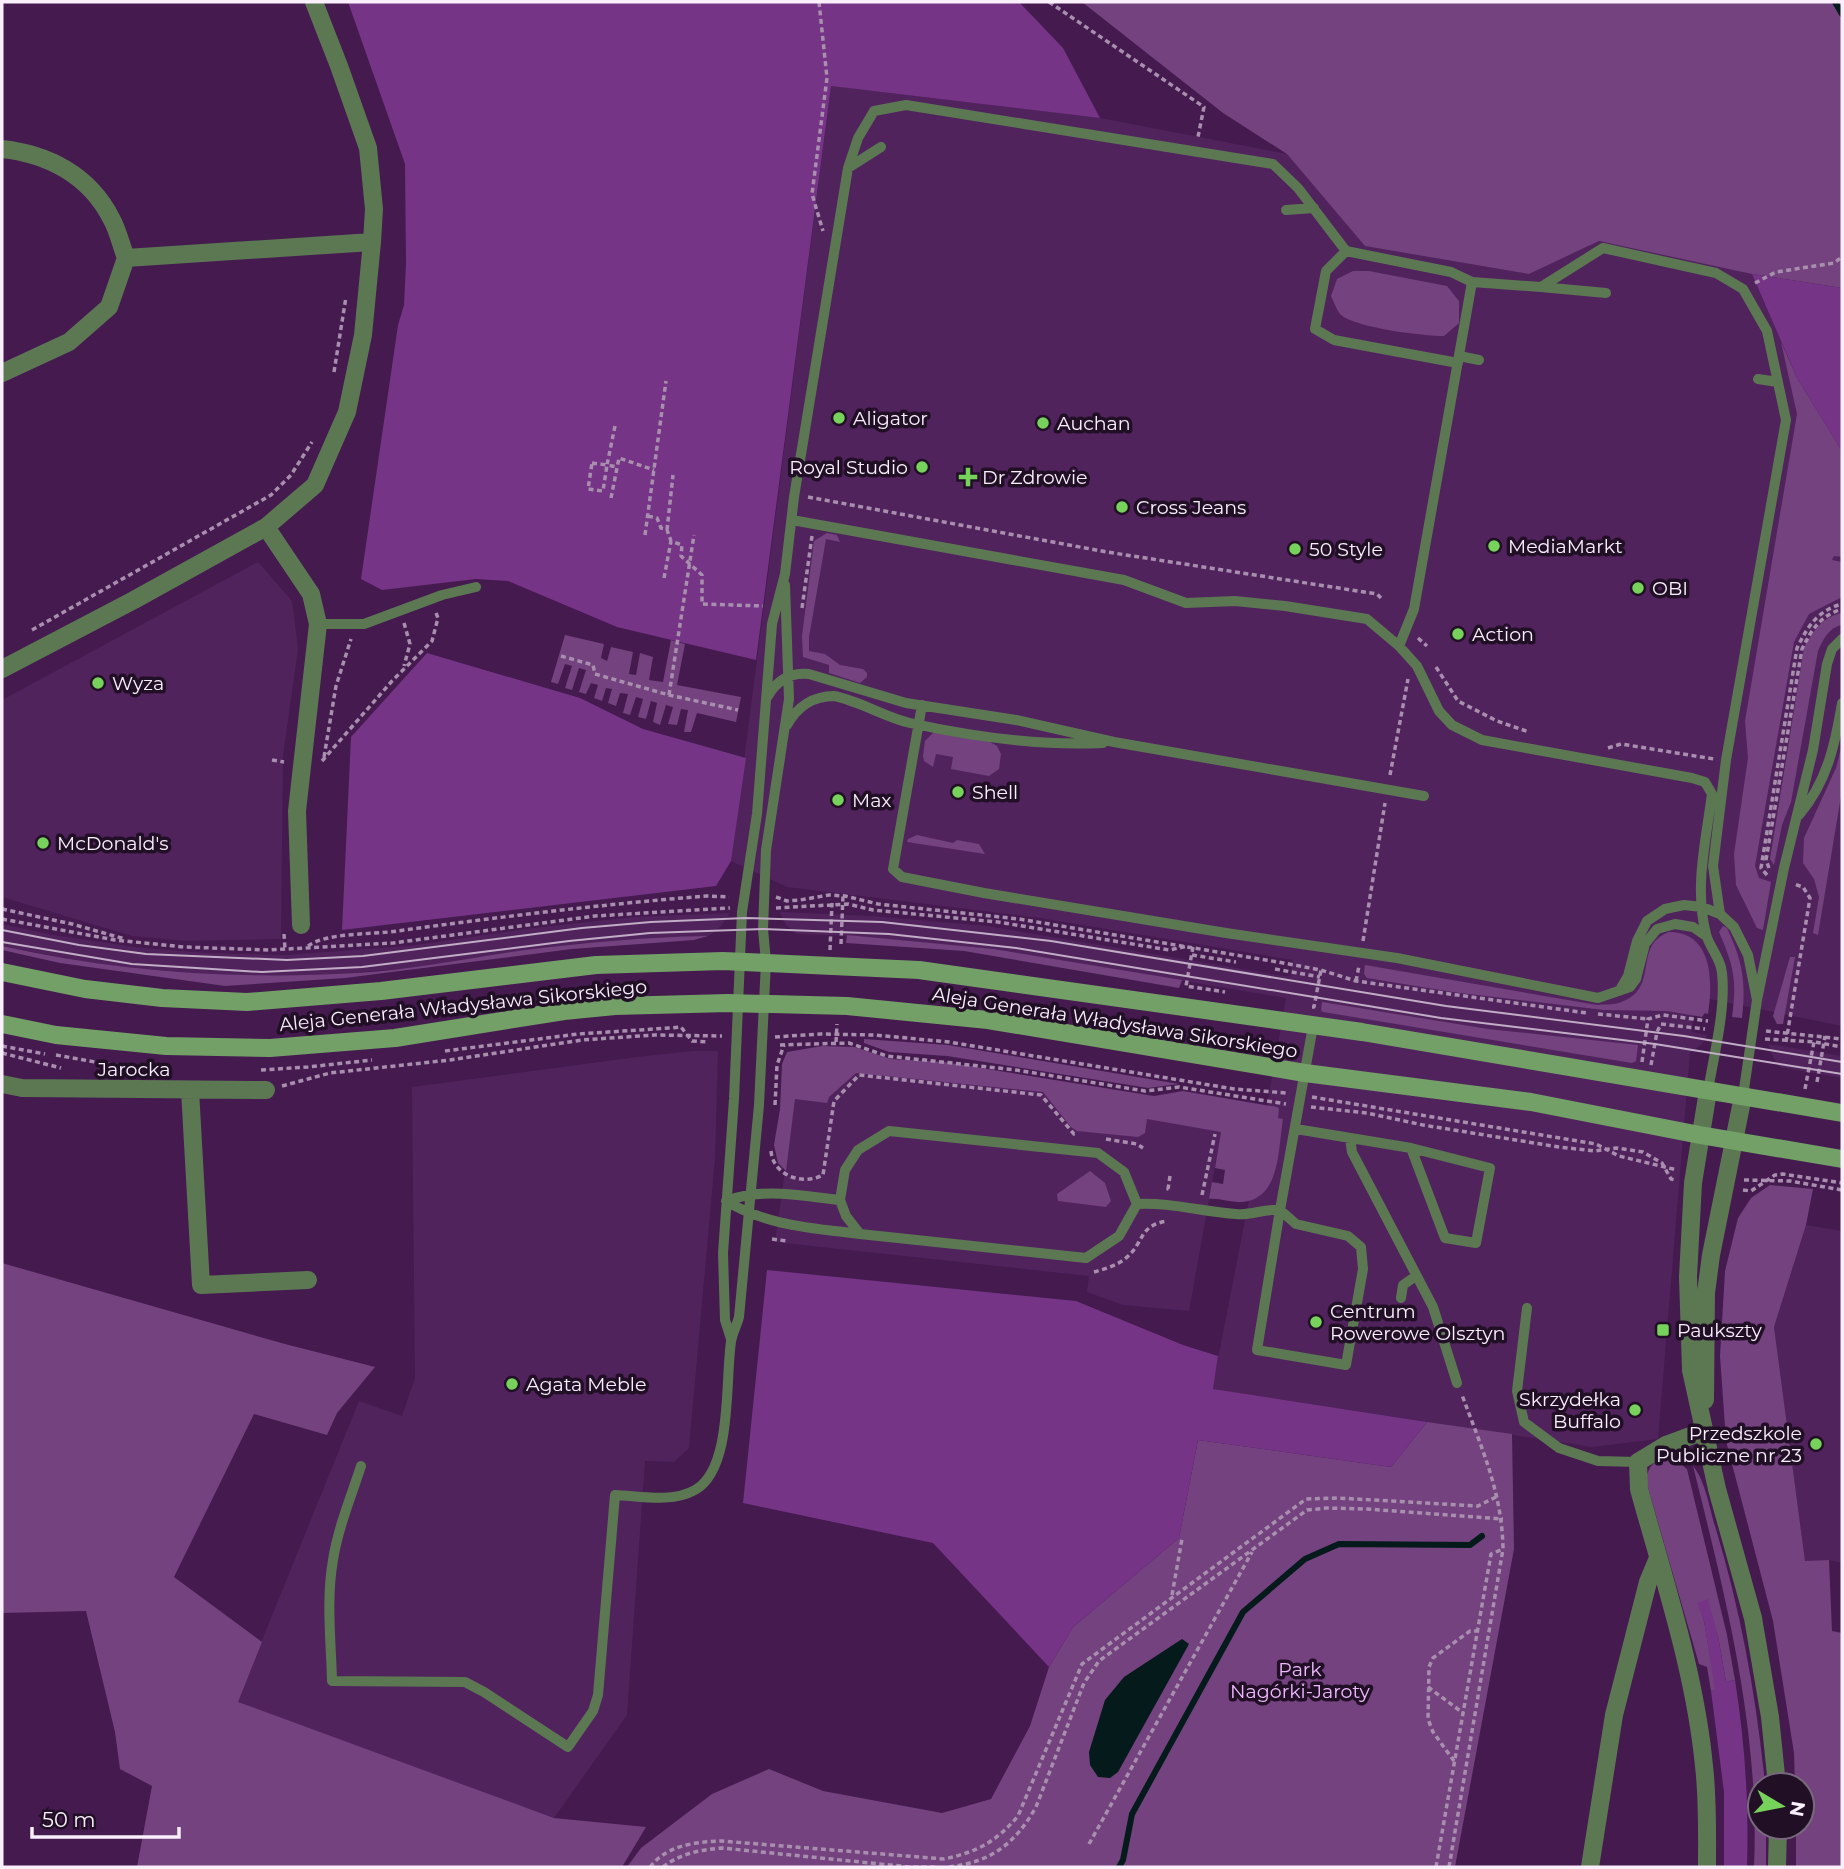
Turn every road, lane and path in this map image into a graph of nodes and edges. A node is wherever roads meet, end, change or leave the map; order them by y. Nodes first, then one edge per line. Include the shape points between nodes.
1 (314, 2) edge
2 (819, 2) edge
3 (1049, 2) edge
4 (881, 147) dead end
5 (2, 149) edge
6 (1195, 150) junction
7 (848, 168) junction
8 (1314, 208) junction
9 (1286, 210) dead end
10 (372, 243) junction
11 (1346, 251) junction
12 (1842, 257) edge
13 (126, 258) junction
14 (831, 262) junction
15 (1472, 282) junction
16 (1541, 287) junction
17 (347, 289) dead end
18 (1743, 289) junction
19 (1606, 293) dead end
20 (1479, 359) dead end
21 (1458, 360) junction
22 (334, 372) dead end
23 (2, 373) edge
24 (1758, 379) dead end
25 (666, 381) dead end
26 (1778, 382) junction
27 (615, 426) dead end
28 (316, 434) dead end
29 (607, 465) junction
30 (617, 467) junction
31 (654, 470) junction
32 (673, 475) dead end
33 (801, 496) dead end
34 (611, 498) dead end
35 (648, 516) junction
36 (792, 520) junction
37 (266, 527) junction
38 (667, 530) junction
39 (645, 535) dead end
40 (694, 535) dead end
41 (671, 541) junction
42 (690, 565) junction
43 (785, 573) junction
44 (664, 578) dead end
45 (476, 587) dead end
46 (1381, 598) dead end
47 (429, 600) junction
48 (1842, 604) edge
49 (775, 609) junction
50 (1842, 609) edge
51 (391, 614) junction
52 (318, 624) junction
53 (364, 624) junction
54 (24, 635) dead end
55 (1418, 638) dead end
56 (1842, 639) edge
57 (1399, 646) junction
58 (1427, 646) dead end
59 (561, 656) dead end
60 (1433, 663) dead end
61 (2, 669) edge
62 (403, 669) junction
63 (788, 676) junction
64 (1409, 677) dead end
65 (669, 695) junction
66 (765, 702) junction
67 (1842, 703) edge
68 (922, 705) junction
69 (738, 710) dead end
70 (918, 724) junction
71 (784, 731) junction
72 (1532, 733) dead end
73 (1114, 742) junction
74 (1600, 750) dead end
75 (290, 757) dead end
76 (272, 760) dead end
77 (1726, 760) junction
78 (1388, 790) junction
79 (1424, 796) dead end
80 (1797, 818) junction
81 (1774, 871) dead end
82 (1772, 879) dead end
83 (1793, 884) dead end
84 (843, 896) junction
85 (733, 897) dead end
86 (775, 897) dead end
87 (832, 903) junction
88 (842, 904) junction
89 (1702, 907) junction
90 (731, 908) dead end
91 (778, 908) dead end
92 (2, 909) edge
93 (1720, 914) junction
94 (2, 919) edge
95 (302, 925) dead end
96 (1706, 936) junction
97 (130, 941) junction
98 (830, 944) dead end
99 (841, 944) dead end
100 (1191, 947) junction
101 (306, 948) junction
102 (1360, 953) junction
103 (1192, 955) junction
104 (739, 961) junction
105 (766, 962) junction
106 (1236, 962) dead end
107 (1275, 969) dead end
108 (1321, 970) junction
109 (2, 972) edge
110 (1320, 977) junction
111 (1356, 981) junction
112 (1231, 993) dead end
113 (1616, 993) junction
114 (1757, 1000) junction
115 (738, 1003) junction
116 (764, 1003) junction
117 (1310, 1007) dead end
118 (1648, 1019) junction
119 (1710, 1021) dead end
120 (2, 1024) edge
121 (827, 1024) dead end
122 (837, 1024) dead end
123 (1313, 1026) junction
124 (1708, 1030) dead end
125 (1766, 1031) dead end
126 (1786, 1033) junction
127 (826, 1034) junction
128 (703, 1035) dead end
129 (836, 1035) junction
130 (1825, 1036) junction
131 (786, 1038) dead end
132 (1842, 1039) edge
133 (1768, 1040) dead end
134 (1786, 1042) junction
135 (1814, 1042) junction
136 (836, 1043) junction
137 (1824, 1043) junction
138 (1842, 1047) edge
139 (1641, 1066) dead end
140 (1651, 1067) dead end
141 (1305, 1073) junction
142 (1807, 1080) dead end
143 (1817, 1082) dead end
144 (2, 1084) edge
145 (190, 1090) junction
146 (266, 1090) joint
147 (1708, 1091) junction
148 (1742, 1096) junction
149 (1300, 1100) junction
150 (1842, 1113) edge
151 (774, 1116) dead end
152 (1296, 1129) junction
153 (1215, 1134) dead end
154 (1085, 1135) dead end
155 (1700, 1135) junction
156 (1103, 1138) dead end
157 (1350, 1138) junction
158 (1735, 1140) junction
159 (770, 1142) dead end
160 (1411, 1148) junction
161 (1143, 1149) dead end
162 (1637, 1149) junction
163 (1607, 1150) junction
164 (1635, 1158) junction
165 (1842, 1159) edge
166 (1665, 1168) junction
167 (1672, 1169) dead end
168 (1791, 1173) junction
169 (1170, 1176) dead end
170 (1671, 1179) dead end
171 (1751, 1181) dead end
172 (1766, 1181) junction
173 (1790, 1181) junction
174 (1842, 1183) edge
175 (1743, 1190) dead end
176 (1842, 1190) edge
177 (1180, 1191) dead end
178 (751, 1193) junction
179 (1192, 1193) dead end
180 (840, 1200) junction
181 (726, 1201) junction
182 (1137, 1204) junction
183 (1280, 1210) junction
184 (749, 1214) junction
185 (860, 1234) junction
186 (1416, 1276) junction
187 (308, 1280) dead end
188 (1401, 1297) dead end
189 (1527, 1308) dead end
190 (731, 1339) junction
191 (1457, 1383) joint
192 (1704, 1431) junction
193 (1638, 1462) junction
194 (362, 1466) dead end
195 (1498, 1496) junction
196 (1503, 1519) junction
197 (1182, 1539) dead end
198 (1503, 1549) junction
199 (1253, 1550) junction
200 (1658, 1558) junction
201 (1172, 1597) junction
202 (1478, 1631) junction
203 (1428, 1687) junction
204 (1463, 1713) junction
205 (1454, 1761) junction
206 (1775, 1771) edge
207 (1778, 1841) edge
208 (1089, 1844) dead end
209 (650, 1867) edge
210 (663, 1867) edge
211 (939, 1867) edge
212 (949, 1867) edge
213 (1436, 1867) edge
214 (1449, 1867) edge
215 (1590, 1867) edge
216 (1707, 1867) edge
217 (1777, 1867) edge

1 - 10 street via 368,148
2 - 14 path via 827,78 812,194
3 - 6 path via 1204,107
4 - 7 lane
5 - 13 street via 59,164 80,177 113,220
6 - 7 lane via 906,105 874,111
6 - 8 lane via 1273,164
7 - 14 lane
8 - 9 lane
8 - 11 lane
10 - 13 street
10 - 37 street via 363,335 347,412 315,485
11 - 15 lane via 1451,272
11 - 21 lane via 1326,271 1315,329 1334,340
12 - 18 path via 1834,263 1776,272
13 - 23 street via 109,307 69,342
14 - 36 lane
15 - 16 lane
15 - 21 lane
16 - 18 lane via 1603,248 1716,273
16 - 19 lane
17 - 22 path
18 - 26 lane via 1768,331
20 - 21 lane
21 - 57 lane via 1414,610
24 - 26 lane
25 - 31 path
26 - 77 lane via 1786,420
27 - 29 path
28 - 54 path via 291,475 271,495
29 - 29 path via 603,491 588,489 592,463
29 - 30 path
30 - 31 path via 619,458
30 - 34 path
31 - 35 path
32 - 38 path
33 - 46 path
35 - 38 path via 657,518
35 - 39 path
36 - 43 lane
36 - 57 lane via 1124,580 1186,603 1235,601 1367,619
37 - 52 street via 311,594
37 - 61 street
38 - 41 path
40 - 42 path
41 - 42 path via 682,545 681,556
41 - 44 path
42 - 49 path via 702,575 702,604
42 - 65 path
43 - 49 lane
43 - 63 lane
45 - 47 lane
47 - 51 lane
47 - 62 path via 438,618 432,641
48 - 82 path via 1827,608 1808,624 1797,648 1761,868
49 - 66 lane
50 - 81 path via 1829,613 1812,628 1802,649 1766,860
51 - 53 lane
51 - 62 path via 406,625 410,644
52 - 53 lane
52 - 95 street via 297,811
53 - 62 path via 349,642 323,760
55 - 58 path
56 - 80 lane via 1827,664 1814,750
57 - 89 lane via 1417,666 1439,711 1452,725 1482,740 1705,782 1712,794 1700,888
59 - 65 path via 593,665 595,674
60 - 72 path via 1458,701
63 - 66 lane
63 - 68 lane via 816,676
63 - 71 lane
64 - 78 path
65 - 69 path
66 - 104 lane
67 - 80 lane via 1833,751 1813,798
68 - 70 lane
68 - 73 lane
70 - 71 lane via 827,696 798,709
70 - 73 lane via 1010,740
70 - 102 lane via 893,869 902,877
71 - 105 lane via 766,843
73 - 78 lane
74 - 77 path via 1621,744
75 - 76 path via 285,762
77 - 93 lane via 1713,866
78 - 79 lane
78 - 102 path
80 - 114 lane
83 - 126 path via 1803,887 1810,898
84 - 86 path
84 - 88 path
84 - 100 path
85 - 101 path via 574,907 318,939
87 - 88 path
87 - 91 path
87 - 98 path
88 - 99 path
88 - 100 path via 998,922 1169,950
89 - 93 lane
89 - 96 lane
89 - 113 lane via 1665,909 1647,921 1628,976
90 - 101 path via 615,914 393,943
92 - 97 path
93 - 114 lane via 1734,927 1748,955
94 - 97 path
96 - 113 lane via 1675,924 1657,929 1645,944 1636,979
96 - 147 lane via 1722,970 1723,992
97 - 101 path via 184,947
100 - 103 path
100 - 108 path
102 - 111 path
102 - 113 lane via 1598,998
103 - 106 path
103 - 112 path via 1186,986
104 - 105 main road, Aleja Generała Władysława Sikorskiego
104 - 109 main road, Aleja Generała Władysława Sikorskiego via 596,965 247,1002 97,990
104 - 115 lane
105 - 116 lane
105 - 123 main road, Aleja Generała Władysława Sikorskiego via 919,970
107 - 110 path
108 - 110 path
108 - 111 path
110 - 117 path via 1314,1007
111 - 118 path
114 - 148 lane
115 - 116 main road, Aleja Generała Władysława Sikorskiego
115 - 120 main road, Aleja Generała Władysława Sikorskiego via 615,1006 394,1038 271,1048 166,1046 56,1035
115 - 181 lane
116 - 141 main road, Aleja Generała Władysława Sikorskiego via 988,1020
116 - 178 lane
118 - 119 path via 1663,1015
118 - 139 path
121 - 127 path
122 - 129 path
123 - 141 lane
123 - 147 main road, Aleja Generała Władysława Sikorskiego
124 - 140 path via 1661,1024
125 - 126 path
126 - 130 path
126 - 134 path
127 - 129 path
127 - 131 path
128 - 146 path via 582,1040 330,1073
129 - 136 path
129 - 149 path via 949,1042 1234,1089 1278,1091
130 - 132 path
130 - 137 path
133 - 134 path
134 - 135 path
135 - 137 path
135 - 142 path
136 - 149 path via 857,1044 887,1056 1145,1091 1179,1087
136 - 151 path via 782,1045
137 - 138 path
137 - 143 path
141 - 149 lane
141 - 155 main road, Aleja Generała Władysława Sikorskiego via 1531,1102
144 - 145 street, Jarocka
145 - 146 street, Jarocka
145 - 187 street via 201,1285
147 - 148 main road, Aleja Generała Władysława Sikorskiego
147 - 155 street
148 - 150 main road, Aleja Generała Władysława Sikorskiego
148 - 158 street
149 - 152 lane
149 - 163 path via 1514,1140
149 - 163 path via 1596,1144
152 - 157 lane
152 - 183 lane
153 - 179 path via 1203,1195
154 - 159 path via 1074,1134 1041,1095 859,1076 834,1101 823,1175 815,1179 783,1173 772,1157
155 - 158 main road, Aleja Generała Władysława Sikorskiego
155 - 192 street via 1688,1278 1691,1370
156 - 161 path
157 - 160 lane
157 - 186 lane via 1352,1152
158 - 165 main road, Aleja Generała Władysława Sikorskiego
158 - 192 street via 1706,1293
160 - 160 lane via 1445,1238 1476,1243 1490,1168
162 - 163 path
162 - 164 path
162 - 166 path
163 - 164 path
164 - 166 path
166 - 167 path
166 - 170 path
168 - 172 path
168 - 173 path
168 - 174 path
169 - 177 path via 1168,1189
171 - 172 path
172 - 173 path
172 - 175 path via 1751,1191
173 - 176 path
178 - 180 lane
178 - 181 lane
178 - 184 lane
180 - 182 lane via 845,1170 858,1150 889,1131 1098,1153 1124,1172
180 - 185 lane
181 - 184 lane
181 - 190 lane via 724,1309
182 - 183 lane via 1241,1215
182 - 185 lane via 1119,1236 1086,1258
183 - 183 lane via 1257,1350 1346,1365 1363,1269 1361,1247 1348,1236 1296,1224
184 - 185 lane via 790,1226
184 - 190 lane via 739,1317
186 - 188 lane via 1403,1285
186 - 191 lane via 1433,1307
189 - 193 lane via 1517,1391 1524,1422 1559,1448 1598,1461
190 - 194 lane via 720,1451 709,1477 682,1495 615,1495 598,1695 593,1711 568,1747 465,1682 332,1681 332,1563
191 - 195 path
192 - 193 street
192 - 206 street via 1753,1619
193 - 200 street via 1639,1489
195 - 196 path
195 - 201 path via 1478,1506 1306,1499
196 - 198 path
196 - 199 path via 1307,1510
197 - 201 path
198 - 202 path via 1491,1554
198 - 214 path
199 - 208 path
199 - 212 path via 1099,1661 1084,1683 1028,1822 995,1853 972,1864
200 - 215 street via 1614,1715
200 - 216 street via 1691,1684 1702,1751
201 - 209 path via 1082,1664 1018,1816 1004,1833 971,1853 944,1859 721,1841 688,1843
202 - 203 path via 1470,1631 1433,1658
202 - 204 path
203 - 204 path
203 - 205 path via 1428,1719
204 - 205 path
205 - 213 path
207 - 217 street
210 - 211 path via 696,1850 722,1848

